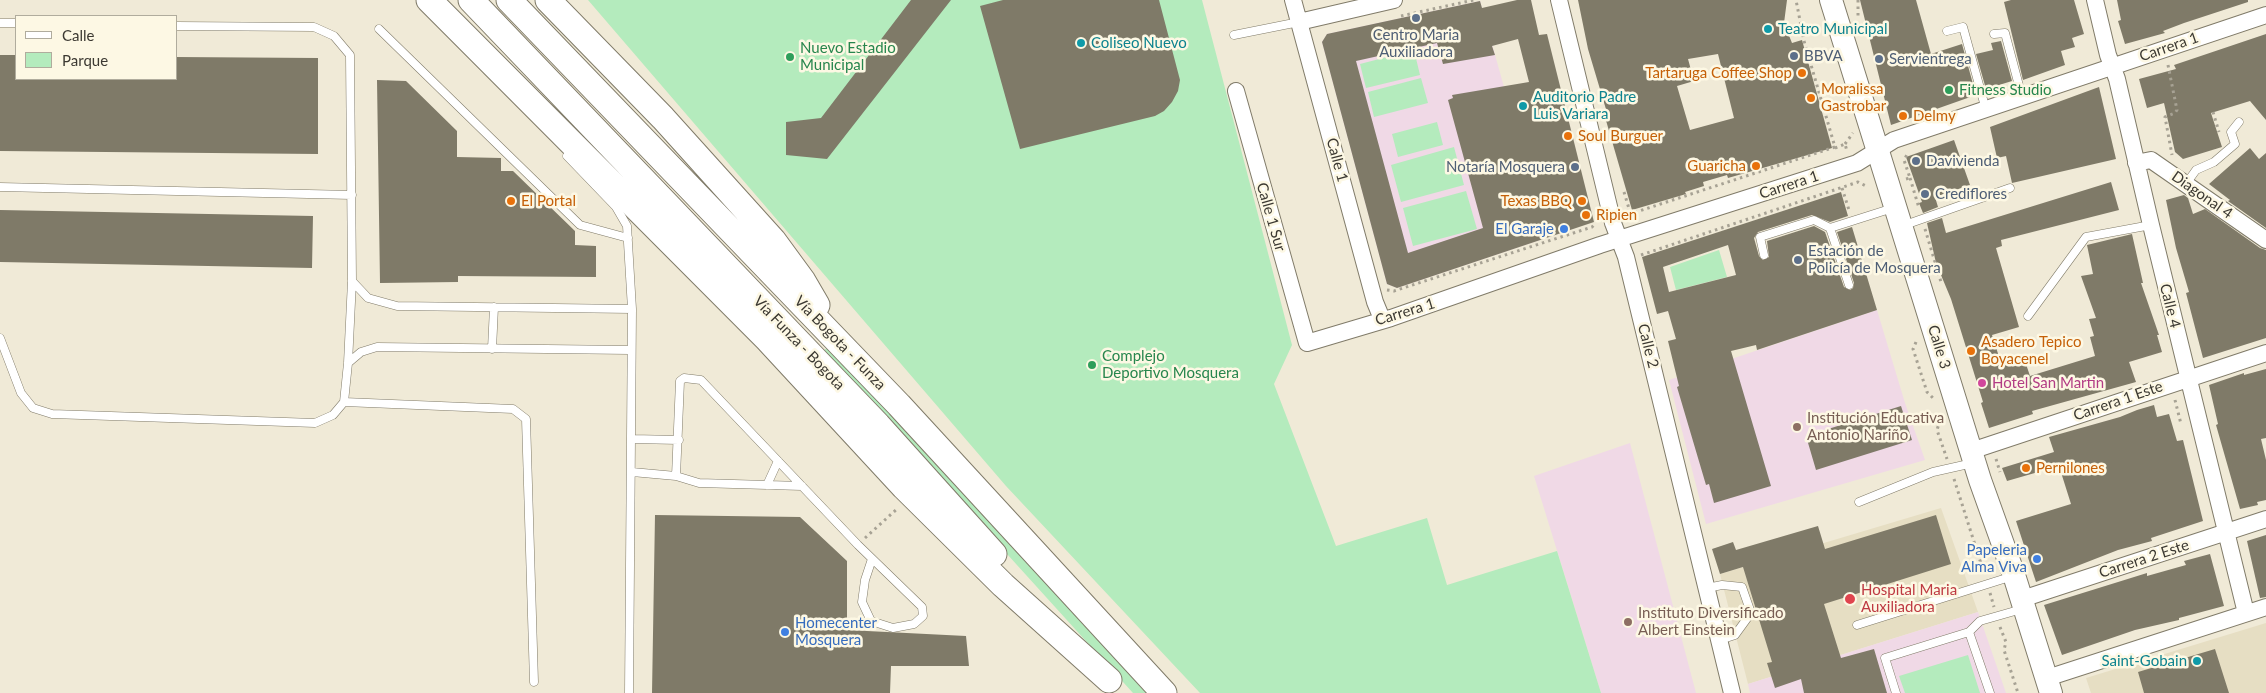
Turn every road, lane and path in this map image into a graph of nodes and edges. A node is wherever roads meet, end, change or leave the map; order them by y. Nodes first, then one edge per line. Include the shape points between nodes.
1 (423, 0) edge
2 (429, 0) edge
3 (471, 0) edge
4 (509, 0) edge
5 (548, 0) edge
6 (1293, 0) edge
7 (1394, 0) edge
8 (1474, 0) edge
9 (1559, 0) edge
10 (1796, 0) edge
11 (1831, 0) edge
12 (1858, 0) edge
13 (2095, 0) edge
14 (2266, 15) edge
15 (1399, 16) dead end
16 (1860, 21) dead end
17 (1299, 22) junction
18 (0, 23) edge
19 (15, 23) edge
20 (178, 26) edge
21 (379, 28) dead end
22 (1948, 31) dead end
23 (1994, 34) dead end
24 (1234, 35) dead end
25 (458, 41) dead end
26 (2168, 65) dead end
27 (2112, 66) junction
28 (1236, 91) dead end
29 (2022, 97) junction
30 (1986, 110) junction
31 (2213, 112) dead end
32 (2239, 122) dead end
33 (2221, 140) dead end
34 (1845, 146) dead end
35 (1835, 147) junction
36 (561, 149) dead end
37 (1877, 151) junction
38 (1915, 151) dead end
39 (2180, 160) dead end
40 (2136, 163) junction
41 (1852, 164) junction
42 (1910, 178) junction
43 (1888, 184) junction
44 (2186, 184) junction
45 (0, 187) edge
46 (1842, 188) junction
47 (2010, 188) dead end
48 (1624, 190) dead end
49 (352, 195) junction
50 (1891, 216) junction
51 (1596, 219) dead end
52 (1922, 219) junction
53 (2150, 225) junction
54 (1830, 228) junction
55 (628, 238) junction
56 (1619, 240) junction
57 (2266, 240) edge
58 (1764, 255) dead end
59 (1640, 258) dead end
60 (352, 281) junction
61 (1849, 285) dead end
62 (1942, 286) dead end
63 (1384, 287) dead end
64 (494, 307) junction
65 (632, 309) junction
66 (2028, 316) dead end
67 (1382, 319) junction
68 (1918, 336) dead end
69 (0, 338) edge
70 (838, 342) junction
71 (1307, 342) joint
72 (492, 349) junction
73 (630, 350) junction
74 (2266, 353) edge
75 (348, 363) junction
76 (2188, 378) junction
77 (2175, 400) dead end
78 (344, 402) junction
79 (1938, 408) dead end
80 (1941, 416) dead end
81 (2182, 427) dead end
82 (632, 439) junction
83 (679, 440) junction
84 (1998, 454) dead end
85 (1973, 456) junction
86 (778, 461) junction
87 (1950, 468) junction
88 (632, 472) junction
89 (676, 476) junction
90 (2001, 477) dead end
91 (766, 486) junction
92 (802, 486) junction
93 (1859, 502) dead end
94 (902, 505) dead end
95 (2266, 519) edge
96 (2226, 533) junction
97 (858, 544) junction
98 (872, 559) junction
99 (2014, 575) junction
100 (1987, 584) junction
101 (1707, 588) junction
102 (2023, 604) junction
103 (2266, 607) edge
104 (2246, 613) junction
105 (1997, 616) junction
106 (1857, 625) dead end
107 (1969, 632) junction
108 (1720, 640) junction
109 (534, 682) dead end
110 (2049, 685) edge
111 (1114, 687) edge
112 (629, 693) edge
113 (1164, 693) edge
114 (1732, 693) edge
115 (1896, 693) edge
116 (1990, 693) edge
117 (2018, 693) edge

1 - 25 lane
2 - 111 main road via 768,340 904,487 1003,586
3 - 111 main road, Vía Funza - Bogota via 878,425
4 - 70 main road, Vía Bogota - Funza
5 - 70 main road via 663,118 773,240 803,281
6 - 17 street, Calle 1
7 - 17 street
8 - 15 path
9 - 56 street, Calle 2
10 - 35 path via 1804,41
11 - 37 main road, Calle 3
12 - 16 path
13 - 27 street, Calle 4
14 - 27 street, Carrera 1
17 - 24 lane
17 - 67 street, Calle 1
18 - 19 lane
20 - 49 lane via 314,27 334,36 350,55
21 - 55 lane via 580,225
22 - 30 lane via 1963,27
23 - 29 lane via 2005,33
26 - 39 path via 2177,110 2164,117 2172,155
27 - 29 street, Carrera 1
27 - 40 street, Calle 4
28 - 71 street, Calle 1 Sur
29 - 30 street, Carrera 1
30 - 37 street, Carrera 1 via 1894,140
31 - 33 path
32 - 44 lane via 2230,132 2235,144 2214,162 2196,170
34 - 35 path
35 - 48 path via 1633,213
36 - 55 lane via 616,207 627,226
37 - 41 street, Carrera 1
37 - 43 main road, Calle 3
38 - 42 path via 1907,154 1904,160
40 - 44 street, Diagonal 4 via 2151,160
40 - 53 street, Calle 4
41 - 46 path
41 - 56 street, Carrera 1
42 - 43 path
42 - 52 path
43 - 46 path via 1869,190 1868,185 1858,182
43 - 50 main road, Calle 3
44 - 57 street, Diagonal 4
45 - 49 lane
46 - 50 path via 1849,210 1874,203
46 - 59 path via 1643,254
47 - 52 lane
49 - 60 lane
50 - 52 lane
50 - 54 lane
50 - 85 main road, Calle 3
51 - 63 path via 1592,226 1394,292
52 - 62 path
53 - 66 lane via 2086,237
53 - 76 street, Calle 4
54 - 58 lane via 1814,220 1760,237
54 - 61 lane
55 - 65 lane
56 - 67 street, Carrera 1
56 - 101 street, Calle 2 via 1626,257
60 - 64 lane via 368,298 383,304
60 - 75 lane
64 - 65 lane
64 - 72 lane
65 - 73 lane
67 - 71 street, Carrera 1
68 - 79 path via 1913,349 1927,392
69 - 78 lane via 21,393 34,408 52,414 315,423 333,415
70 - 113 main road, Vía Bogota - Funza via 913,419
72 - 73 lane
72 - 75 lane via 377,347 361,352
73 - 82 lane
74 - 76 street, Carrera 1 Este
75 - 78 lane
76 - 85 street, Carrera 1 Este
76 - 96 street, Calle 4
77 - 81 path
78 - 109 lane via 513,409 526,419
80 - 87 path via 1937,430
82 - 83 lane
82 - 88 lane
83 - 86 lane via 680,381 684,378 701,380
83 - 89 lane
84 - 90 path via 1996,458
85 - 87 lane
85 - 99 main road, Calle 3
86 - 91 lane
86 - 92 lane
87 - 93 lane
87 - 100 path
88 - 89 lane
88 - 112 lane
89 - 91 lane via 699,483
91 - 92 lane
92 - 97 lane
94 - 97 path
95 - 96 street, Carrera 2 Este
96 - 102 street, Carrera 2 Este
96 - 104 street, Calle 4
97 - 98 lane
98 - 98 lane via 922,607 923,616 914,624 893,628 871,621 862,602
99 - 100 lane
99 - 102 main road, Calle 3
100 - 105 path
100 - 106 lane
101 - 108 street, Calle 2
101 - 108 lane via 1722,585 1742,587 1751,613 1735,635
102 - 105 lane
102 - 110 main road, Calle 3
103 - 104 street
104 - 110 street
105 - 107 lane via 1980,621
105 - 117 path
107 - 115 lane via 1886,658
107 - 116 lane
108 - 114 street, Calle 2

